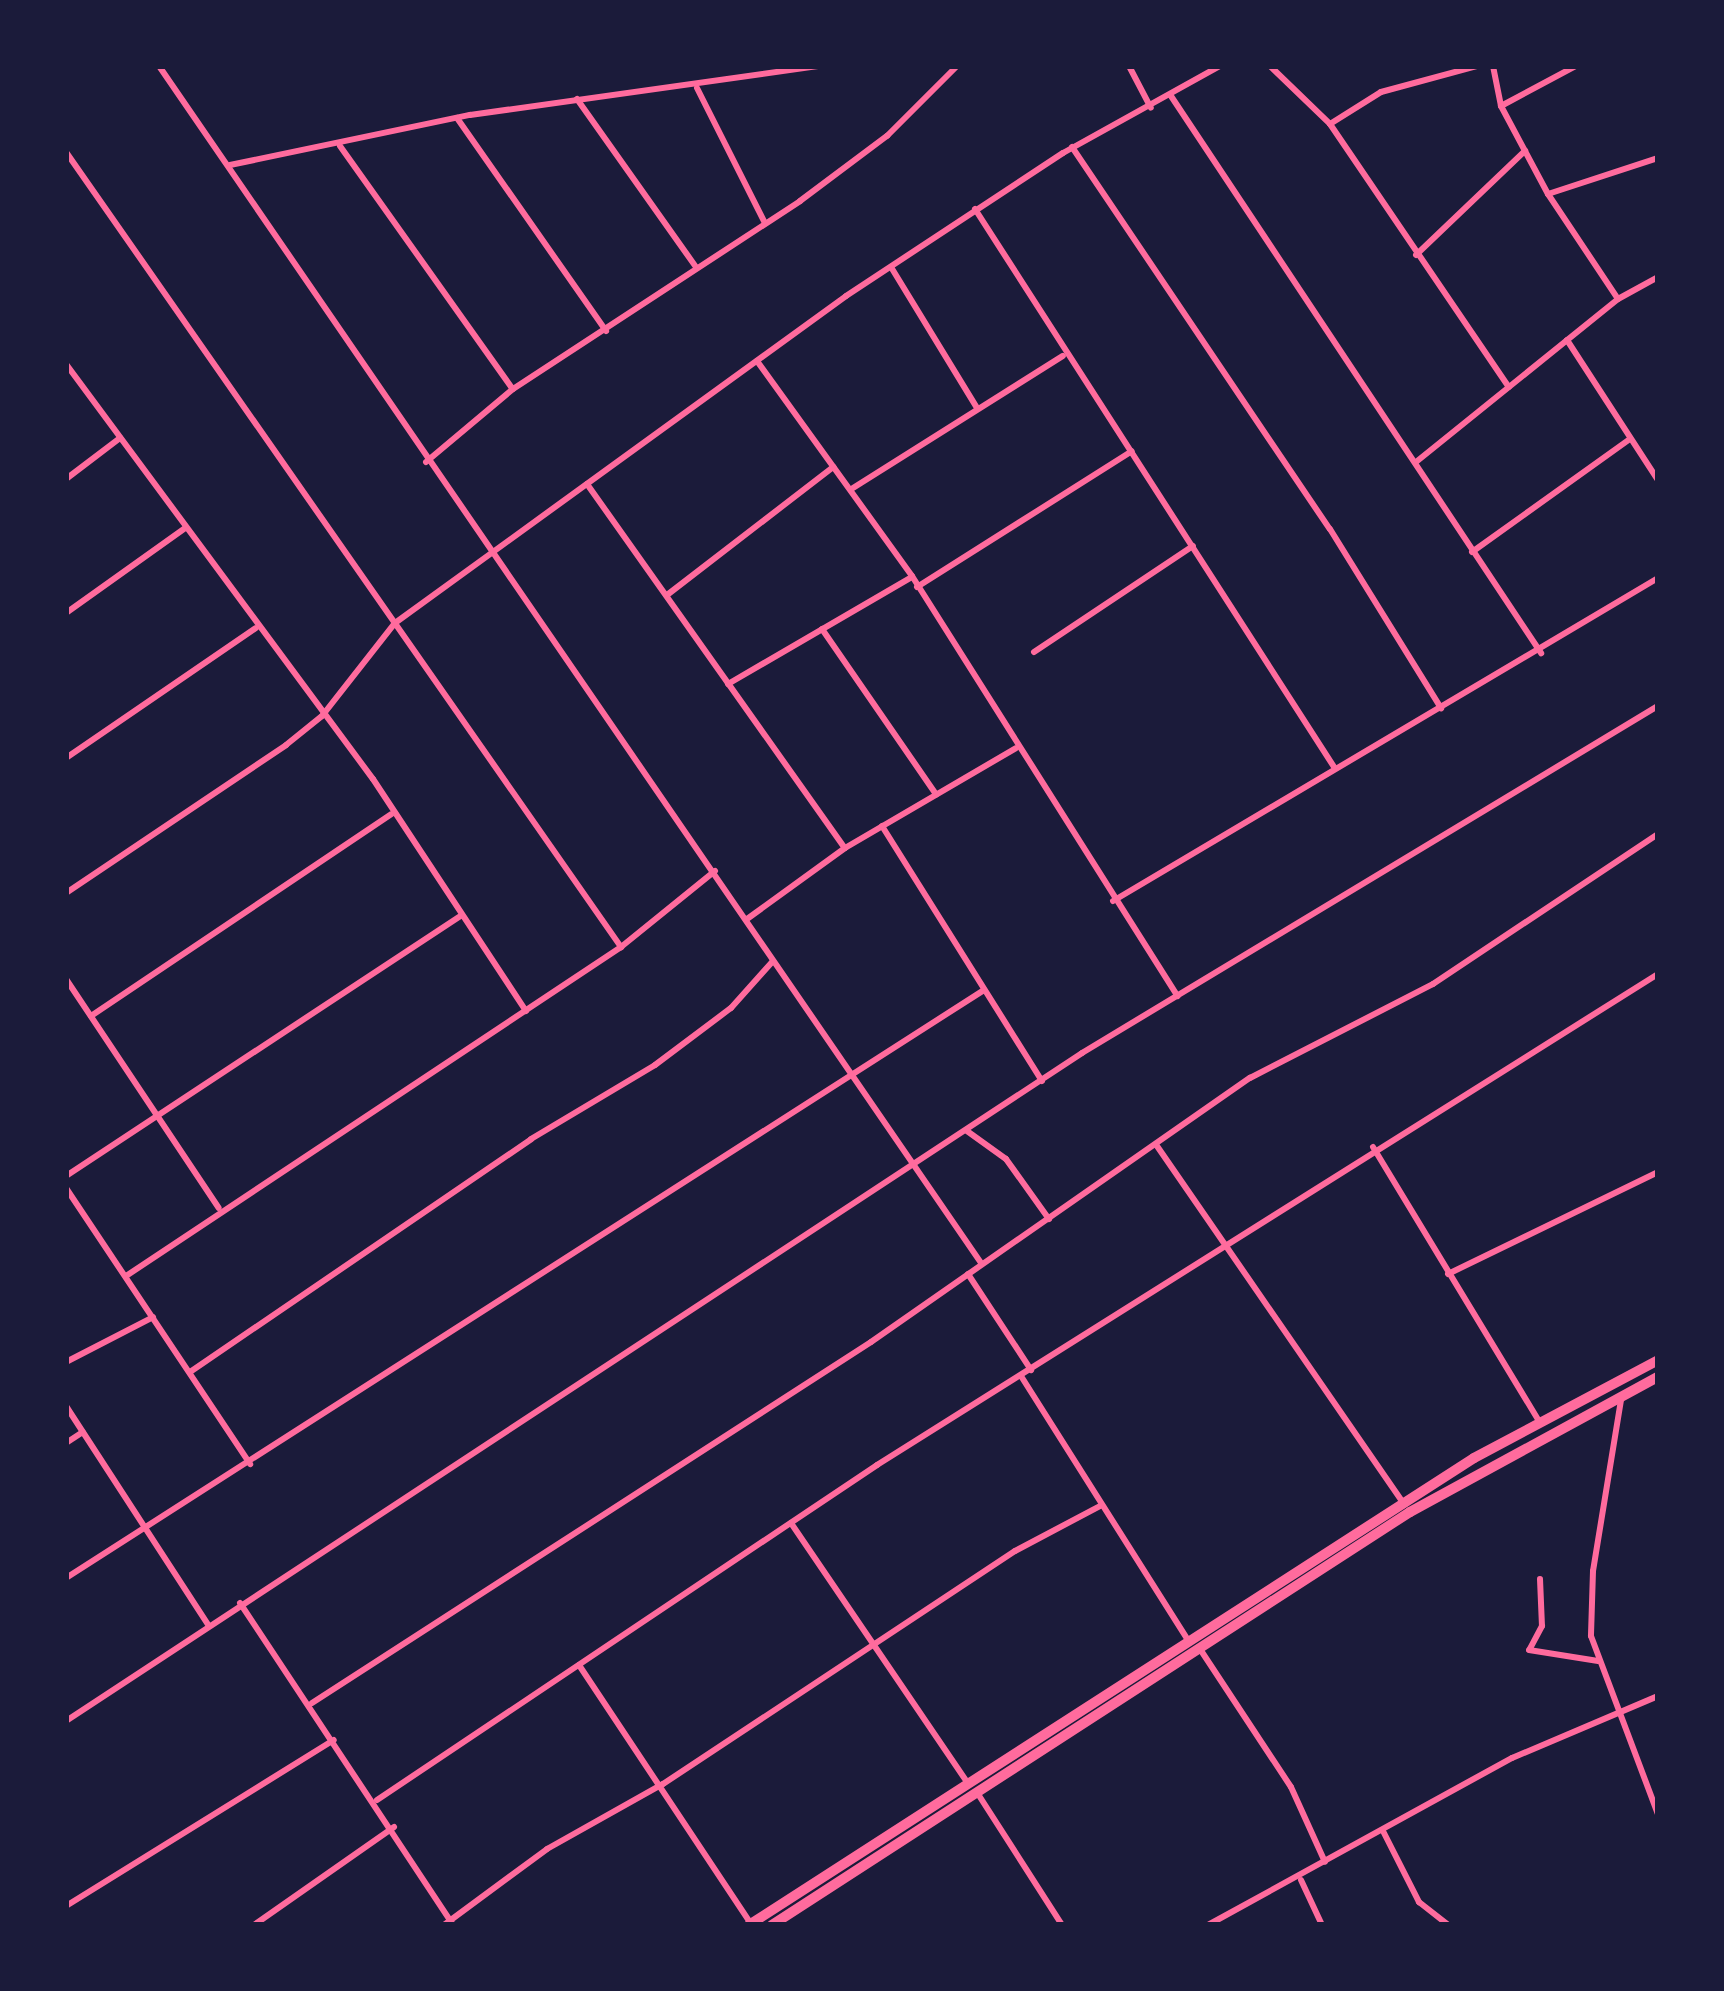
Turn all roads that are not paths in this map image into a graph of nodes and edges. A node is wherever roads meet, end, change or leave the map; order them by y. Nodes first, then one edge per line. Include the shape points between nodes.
1 (159, 66) edge
2 (820, 66) edge
3 (957, 66) edge
4 (1130, 66) edge
5 (1220, 66) edge
6 (1270, 66) edge
7 (1477, 66) edge
8 (1492, 66) edge
9 (1576, 66) edge
10 (697, 88) junction
11 (1171, 96) junction
12 (577, 99) junction
13 (1501, 106) junction
14 (1151, 108) junction
15 (457, 118) junction
16 (1330, 124) junction
17 (340, 146) junction
18 (1072, 148) junction
19 (1526, 151) junction
20 (66, 152) edge
21 (1658, 158) edge
22 (230, 165) junction
23 (1548, 194) junction
24 (975, 209) junction
25 (765, 223) junction
26 (1416, 255) junction
27 (696, 267) junction
28 (891, 267) junction
29 (1658, 277) edge
30 (1618, 299) junction
31 (606, 331) junction
32 (1567, 340) junction
33 (1064, 356) junction
34 (758, 361) junction
35 (66, 364) edge
36 (1509, 387) junction
37 (513, 389) junction
38 (977, 409) junction
39 (120, 438) junction
40 (1630, 439) junction
41 (1132, 451) junction
42 (426, 462) junction
43 (1416, 462) junction
44 (833, 467) junction
45 (66, 479) edge
46 (1658, 480) edge
47 (587, 484) junction
48 (853, 488) junction
49 (184, 528) junction
50 (1193, 546) junction
51 (492, 551) junction
52 (1472, 552) junction
53 (912, 576) junction
54 (1658, 578) edge
55 (917, 587) junction
56 (667, 595) junction
57 (66, 613) edge
58 (395, 623) junction
59 (257, 627) junction
60 (822, 629) junction
61 (1034, 652) dead end
62 (1541, 653) junction
63 (728, 684) junction
64 (1658, 706) edge
65 (1441, 708) junction
66 (322, 716) junction
67 (1016, 748) junction
68 (66, 758) edge
69 (1334, 767) junction
70 (936, 795) junction
71 (394, 813) junction
72 (882, 826) junction
73 (1658, 834) edge
74 (845, 848) junction
75 (715, 871) junction
76 (66, 893) edge
77 (1113, 901) junction
78 (460, 916) junction
79 (747, 919) junction
80 (621, 947) junction
81 (773, 961) junction
82 (1658, 974) edge
83 (66, 980) edge
84 (984, 990) junction
85 (1178, 996) junction
86 (526, 1011) junction
87 (92, 1016) junction
88 (850, 1076) junction
89 (1042, 1081) junction
90 (158, 1116) junction
91 (968, 1131) junction
92 (1156, 1145) junction
93 (1373, 1147) junction
94 (912, 1165) junction
95 (1658, 1172) edge
96 (66, 1176) edge
97 (66, 1188) edge
98 (219, 1208) junction
99 (1049, 1219) junction
100 (1224, 1245) junction
101 (981, 1263) junction
102 (968, 1274) junction
103 (1448, 1274) junction
104 (126, 1276) junction
105 (153, 1317) junction
106 (1658, 1360) edge
107 (66, 1362) edge
108 (1031, 1370) junction
109 (190, 1372) junction
110 (1021, 1376) junction
111 (1658, 1377) edge
112 (1622, 1395) junction
113 (66, 1406) edge
114 (1539, 1420) junction
115 (82, 1432) junction
116 (66, 1443) edge
117 (250, 1464) junction
118 (1403, 1503) junction
119 (1100, 1506) junction
120 (791, 1523) junction
121 (142, 1531) junction
122 (66, 1579) edge
123 (1540, 1579) dead end
124 (241, 1603) junction
125 (209, 1627) junction
126 (1187, 1639) junction
127 (877, 1648) junction
128 (1199, 1649) junction
129 (1598, 1660) junction
130 (579, 1665) junction
131 (1658, 1696) edge
132 (312, 1703) junction
133 (1613, 1712) junction
134 (66, 1721) edge
135 (334, 1740) junction
136 (968, 1782) junction
137 (663, 1784) junction
138 (977, 1794) junction
139 (377, 1800) junction
140 (1658, 1814) edge
141 (394, 1827) junction
142 (1383, 1832) junction
143 (1325, 1862) junction
144 (1300, 1880) junction
145 (66, 1906) edge
146 (449, 1924) edge
147 (750, 1924) edge
148 (254, 1925) edge
149 (772, 1925) edge
150 (1062, 1925) edge
151 (1208, 1925) edge
152 (1322, 1925) edge
153 (1448, 1925) edge

1 - 22 street
2 - 10 street
3 - 25 street via 887,136
4 - 14 street
5 - 11 street
6 - 16 street
7 - 16 street via 1381,92
8 - 13 street
9 - 13 street
10 - 12 street
10 - 25 street
11 - 14 street
11 - 43 street
12 - 15 street
12 - 27 street
13 - 19 street
14 - 18 street
15 - 17 street
15 - 31 street
16 - 26 street
17 - 22 street
17 - 37 street
18 - 24 street
18 - 65 street
19 - 23 street
19 - 26 street
20 - 58 street
21 - 23 street
22 - 42 street
23 - 30 street
24 - 28 street
24 - 33 street
25 - 27 street
26 - 36 street
27 - 31 street
28 - 34 street
28 - 38 street
29 - 30 street
30 - 32 street
31 - 37 street
32 - 36 street
32 - 40 street
33 - 38 street
33 - 41 street
34 - 44 street
34 - 47 street
35 - 39 street
36 - 43 street
37 - 42 street
38 - 48 street
39 - 45 street
39 - 49 street
40 - 46 street
40 - 52 street
41 - 50 street
41 - 55 street
42 - 51 street
43 - 52 street
44 - 48 street
44 - 56 street
47 - 51 street
47 - 56 street
48 - 53 street
49 - 57 street
49 - 59 street
50 - 61 street
50 - 69 street
51 - 58 street
51 - 75 street
52 - 62 street
53 - 55 street
53 - 60 street
54 - 62 street
55 - 67 street
56 - 63 street
58 - 66 street
58 - 80 street
59 - 66 street
59 - 68 street
60 - 63 street
60 - 70 street
62 - 65 street
63 - 74 street
64 - 85 street
65 - 69 street
66 - 71 street
66 - 76 street
67 - 70 street
67 - 77 street
69 - 77 street
70 - 72 street
71 - 78 street
71 - 87 street
72 - 74 street
72 - 84 street
73 - 92 street via 1453,972 1306,1045
74 - 79 street
75 - 79 street
75 - 80 street
77 - 85 street
78 - 86 street
78 - 90 street
79 - 81 street
80 - 86 street
81 - 88 street
81 - 109 street via 755,987 656,1065 532,1138
82 - 93 street
83 - 87 street
84 - 88 street
84 - 89 street
85 - 89 street
86 - 98 street
87 - 90 street
88 - 94 street
88 - 117 street
89 - 91 street
90 - 96 street
90 - 98 street
91 - 94 street
91 - 99 street via 1006,1159
92 - 99 street
92 - 100 street
93 - 100 street
93 - 103 street
94 - 101 street
94 - 124 street
95 - 103 street
97 - 104 street
98 - 104 street
99 - 101 street
100 - 108 street
100 - 118 street
101 - 102 street
102 - 108 street
102 - 132 street
103 - 114 street
104 - 105 street
105 - 107 street
105 - 109 street
106 - 114 highway
108 - 110 street
109 - 117 street
110 - 119 street
110 - 120 street
111 - 112 highway
112 - 128 highway via 1410,1512
112 - 129 street via 1593,1571
113 - 115 street
114 - 118 highway
115 - 116 street
115 - 121 street
117 - 121 street
118 - 126 highway
119 - 126 street
119 - 127 street via 1015,1551
120 - 127 street
120 - 130 street
121 - 122 street
121 - 125 street
123 - 129 street via 1542,1626 1528,1651
124 - 125 street
124 - 132 street
125 - 134 street
126 - 136 highway
127 - 136 street
127 - 137 street
128 - 138 highway
128 - 143 street via 1291,1787
129 - 133 street
130 - 137 street
130 - 139 street
131 - 133 street
132 - 135 street
133 - 140 street
133 - 142 street
135 - 139 street
135 - 145 street
136 - 147 highway
137 - 146 street via 547,1849
137 - 147 street
138 - 149 highway
138 - 150 street
139 - 141 street
141 - 146 street
141 - 148 street
142 - 143 street
142 - 153 street via 1419,1902
143 - 144 street
144 - 151 street
144 - 152 street

